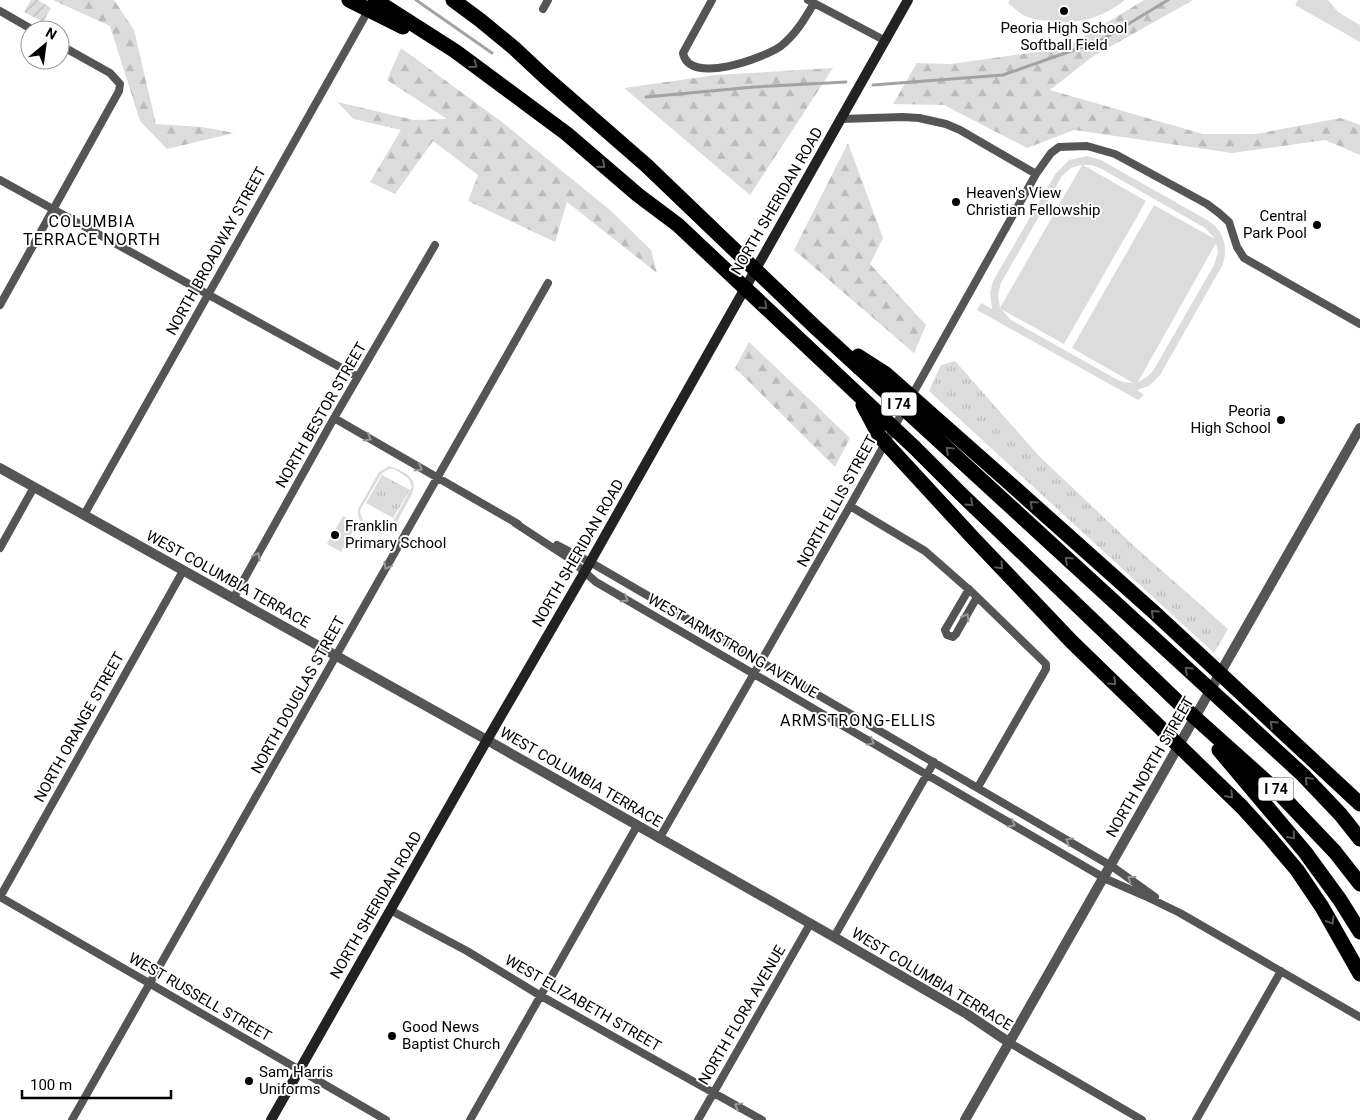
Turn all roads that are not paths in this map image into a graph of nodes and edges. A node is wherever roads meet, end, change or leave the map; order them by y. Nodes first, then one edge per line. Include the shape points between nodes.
1 (348, 0) edge
2 (374, 0) edge
3 (452, 0) edge
4 (548, 0) edge
5 (712, 0) edge
6 (908, 0) edge
7 (811, 2) edge
8 (543, 9) dead end
9 (0, 11) edge
10 (20, 23) edge
11 (884, 40) junction
12 (70, 51) edge
13 (455, 51) junction
14 (841, 119) junction
15 (1036, 174) junction
16 (0, 180) edge
17 (54, 210) junction
18 (434, 246) dead end
19 (548, 283) dead end
20 (208, 295) junction
21 (0, 305) edge
22 (1360, 324) edge
23 (815, 327) junction
24 (358, 377) junction
25 (858, 395) junction
26 (334, 418) junction
27 (1360, 428) edge
28 (0, 468) edge
29 (436, 478) junction
30 (34, 487) junction
31 (850, 506) junction
32 (84, 515) junction
33 (515, 523) junction
34 (0, 548) edge
35 (590, 562) junction
36 (183, 571) junction
37 (584, 572) junction
38 (969, 590) junction
39 (977, 597) junction
40 (233, 599) junction
41 (336, 656) junction
42 (762, 662) junction
43 (754, 675) junction
44 (1181, 705) junction
45 (487, 740) junction
46 (934, 762) junction
47 (926, 774) junction
48 (978, 788) junction
49 (1360, 804) edge
50 (1341, 814) junction
51 (637, 826) junction
52 (1360, 828) edge
53 (659, 839) junction
54 (1360, 839) edge
55 (1111, 866) junction
56 (1104, 878) junction
57 (1360, 884) edge
58 (0, 897) edge
59 (390, 910) junction
60 (1180, 913) junction
61 (810, 924) junction
62 (1360, 932) edge
63 (834, 937) junction
64 (1281, 971) junction
65 (1360, 974) edge
66 (150, 984) junction
67 (541, 996) junction
68 (1360, 1017) edge
69 (1010, 1043) junction
70 (300, 1070) junction
71 (714, 1093) junction
72 (974, 1104) junction
73 (1137, 1119) edge
74 (72, 1120) edge
75 (271, 1120) edge
76 (386, 1120) edge
77 (470, 1120) edge
78 (698, 1120) edge
79 (762, 1120) edge
80 (965, 1120) edge
81 (977, 1120) edge
82 (1196, 1120) edge

1 - 13 highway
2 - 13 highway, I 74
2 - 20 street, NORTH BROADWAY STREET
3 - 23 highway, I 74 via 514,48 646,165
4 - 8 street
5 - 7 street via 683,55 697,66 707,68 739,64 782,45 795,32
6 - 11 main road, NORTH SHERIDAN ROAD
7 - 11 street
9 - 10 street
11 - 14 main road, NORTH SHERIDAN ROAD
12 - 17 street via 110,73 120,84
13 -> 25 highway, I 74 via 567,134 678,225
14 - 15 street via 911,118 946,124
14 - 35 main road, NORTH SHERIDAN ROAD
15 - 22 street, NORTH ELLIS STREET via 1059,147 1087,146 1116,154 1219,213 1229,222 1240,254 1248,261
15 - 31 street, NORTH ELLIS STREET
16 - 17 street
17 - 20 street
17 - 21 street
18 - 24 street, NORTH BESTOR STREET
19 - 29 street, NORTH DOUGLAS STREET
20 - 24 street
20 - 32 street, NORTH BROADWAY STREET
49 -> 23 highway via 1156,614 886,374
50 -> 23 highway, I 74 via 1303,775
24 - 26 street, NORTH BESTOR STREET
25 -> 44 highway, I 74
25 -> 65 highway via 880,437 925,487 1090,659 1242,807 1284,854 1322,907
26 -> 29 street, WEST ARMSTRONG AVENUE
40 -> 26 street, NORTH BESTOR STREET
27 - 55 street, NORTH NORTH STREET
28 - 30 street, WEST COLUMBIA TERRACE
29 - 33 street, WEST ARMSTRONG AVENUE
29 -> 41 street, NORTH DOUGLAS STREET
30 - 32 street, WEST COLUMBIA TERRACE
30 - 34 street
31 - 38 street via 918,546
31 - 42 street, NORTH ELLIS STREET
32 - 36 street, WEST COLUMBIA TERRACE
33 - 35 street, WEST ARMSTRONG AVENUE
33 - 37 street, WEST ARMSTRONG AVENUE
35 - 37 main road, NORTH SHERIDAN ROAD
35 - 42 street, WEST ARMSTRONG AVENUE
36 - 40 street, WEST COLUMBIA TERRACE
36 - 58 street, NORTH ORANGE STREET
37 -> 43 street, WEST ARMSTRONG AVENUE
37 - 45 main road, NORTH SHERIDAN ROAD
38 - 39 street
38 -> 39 street via 945,630 947,635 955,636
39 - 48 street via 1046,664
40 - 41 street, WEST COLUMBIA TERRACE
41 - 45 street, WEST COLUMBIA TERRACE
41 - 66 street, NORTH DOUGLAS STREET
42 - 43 street, NORTH ELLIS STREET
42 - 46 street, WEST ARMSTRONG AVENUE
43 -> 47 street, WEST ARMSTRONG AVENUE
43 - 53 street, NORTH ELLIS STREET
44 - 57 highway, I 74 via 1278,792 1329,845
44 -> 62 highway via 1305,852
45 - 51 street, WEST COLUMBIA TERRACE
45 - 59 main road, NORTH SHERIDAN ROAD
46 - 47 street
46 - 48 street, WEST ARMSTRONG AVENUE
47 -> 56 street, WEST ARMSTRONG AVENUE
47 - 63 street
55 -> 48 street, WEST ARMSTRONG AVENUE
50 - 52 highway
50 - 54 highway, I 74
51 - 53 street, WEST COLUMBIA TERRACE
51 - 67 street
53 - 61 street, WEST COLUMBIA TERRACE
55 - 56 street, NORTH NORTH STREET
60 -> 55 street, WEST ARMSTRONG AVENUE
56 - 60 street, WEST ARMSTRONG AVENUE
56 - 69 street, NORTH NORTH STREET
58 - 66 street, WEST RUSSELL STREET
59 - 67 street, WEST ELIZABETH STREET
59 - 70 main road, NORTH SHERIDAN ROAD
60 - 64 street, WEST ARMSTRONG AVENUE
61 - 63 street, WEST COLUMBIA TERRACE
61 - 71 street, NORTH FLORA AVENUE
63 - 69 street, WEST COLUMBIA TERRACE via 967,1014
64 - 68 street, WEST ARMSTRONG AVENUE
64 - 82 street
66 - 70 street, WEST RUSSELL STREET
66 - 74 street, NORTH DOUGLAS STREET
67 - 71 street, WEST ELIZABETH STREET
67 - 77 street
69 - 72 street, NORTH NORTH STREET
69 - 73 street, WEST COLUMBIA TERRACE
70 - 75 main road, NORTH SHERIDAN ROAD
70 - 76 street, WEST RUSSELL STREET
71 - 78 street, NORTH FLORA AVENUE
79 -> 71 street, WEST ELIZABETH STREET
72 - 80 street, NORTH NORTH STREET
72 - 81 street

